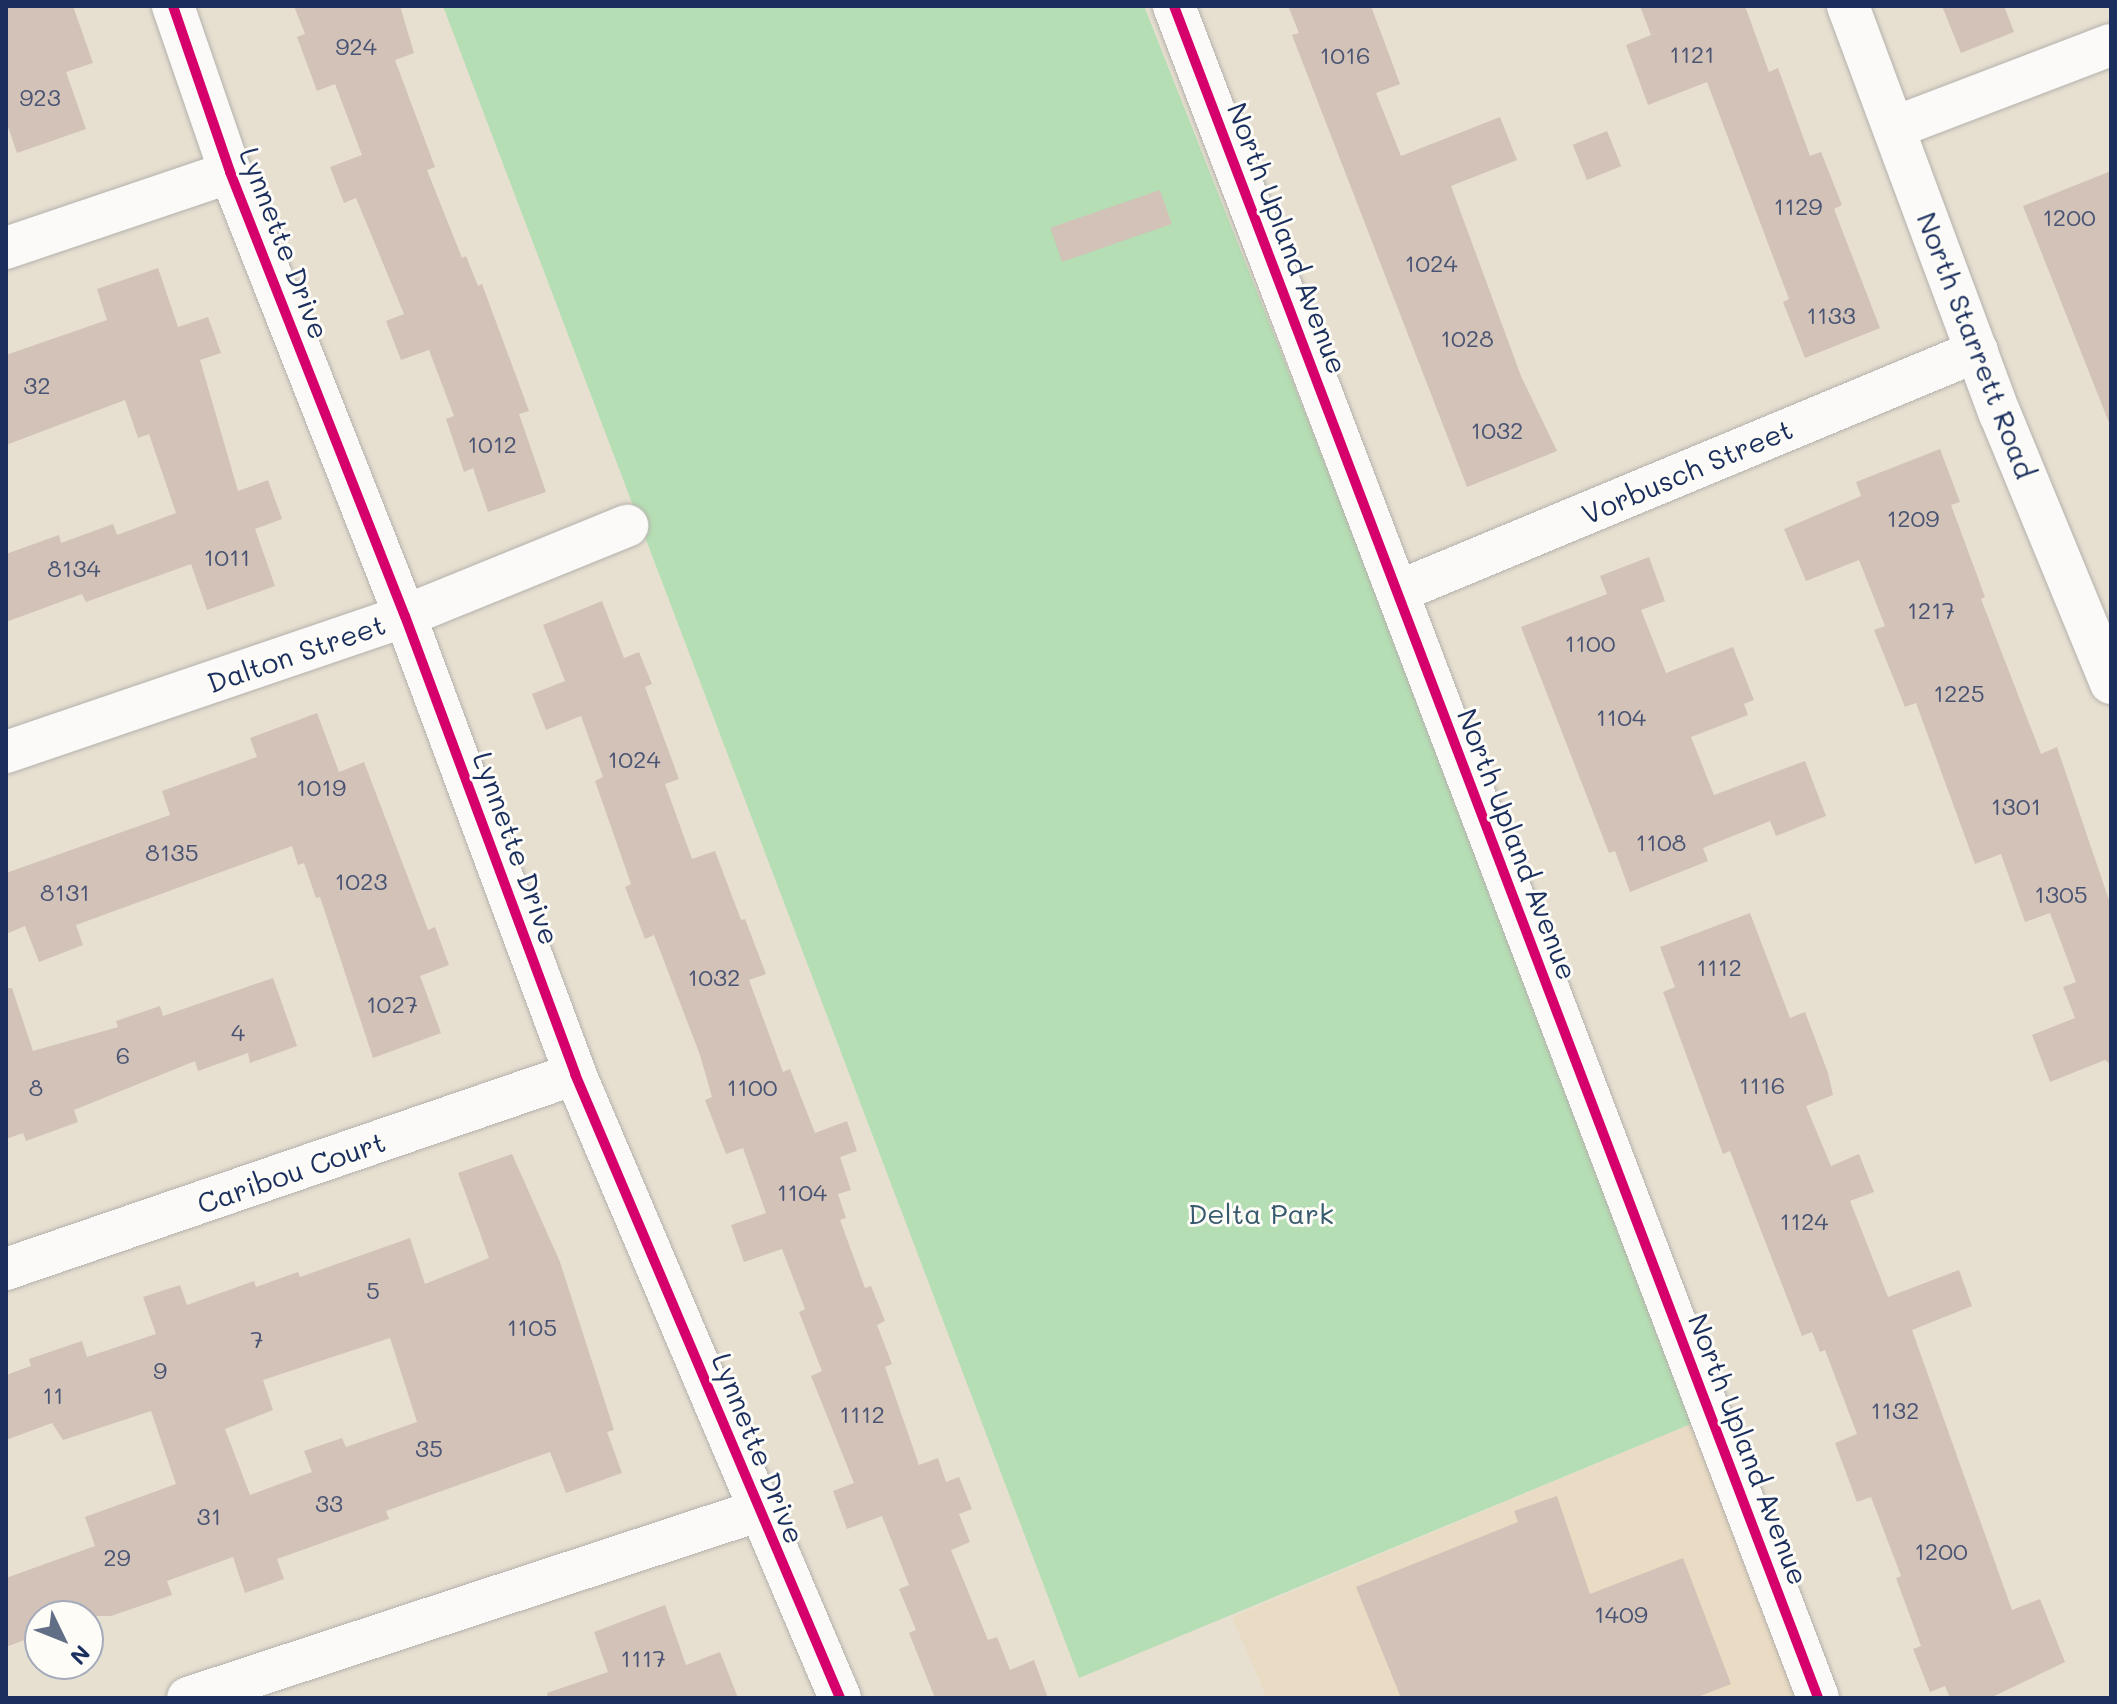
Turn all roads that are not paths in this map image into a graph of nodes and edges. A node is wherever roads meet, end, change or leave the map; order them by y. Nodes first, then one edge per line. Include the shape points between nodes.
1 (173, 6) edge
2 (1174, 6) edge
3 (1848, 6) edge
4 (2111, 45) edge
5 (1896, 127) junction
6 (230, 172) junction
7 (6, 248) edge
8 (1977, 351) junction
9 (627, 526) dead end
10 (1397, 592) junction
11 (405, 616) junction
12 (2111, 683) edge
13 (6, 752) edge
14 (575, 1074) junction
15 (6, 1269) edge
16 (757, 1511) junction
17 (188, 1698) edge
18 (840, 1698) edge
19 (1818, 1698) edge

1 - 6 street, Lynnette Drive
2 - 10 street, North Upland Avenue
3 - 5 street, North Starrett Road
4 - 5 street
5 - 8 street, North Starrett Road
6 - 7 street
6 - 11 street, Lynnette Drive
8 - 10 street, Vorbusch Street
8 - 12 street, North Starrett Road
9 - 11 street, Dalton Street
10 - 19 street, North Upland Avenue
11 - 13 street, Dalton Street
11 - 14 street, Lynnette Drive
14 - 15 street, Caribou Court
14 - 16 street, Lynnette Drive
16 - 17 street
16 - 18 street, Lynnette Drive

